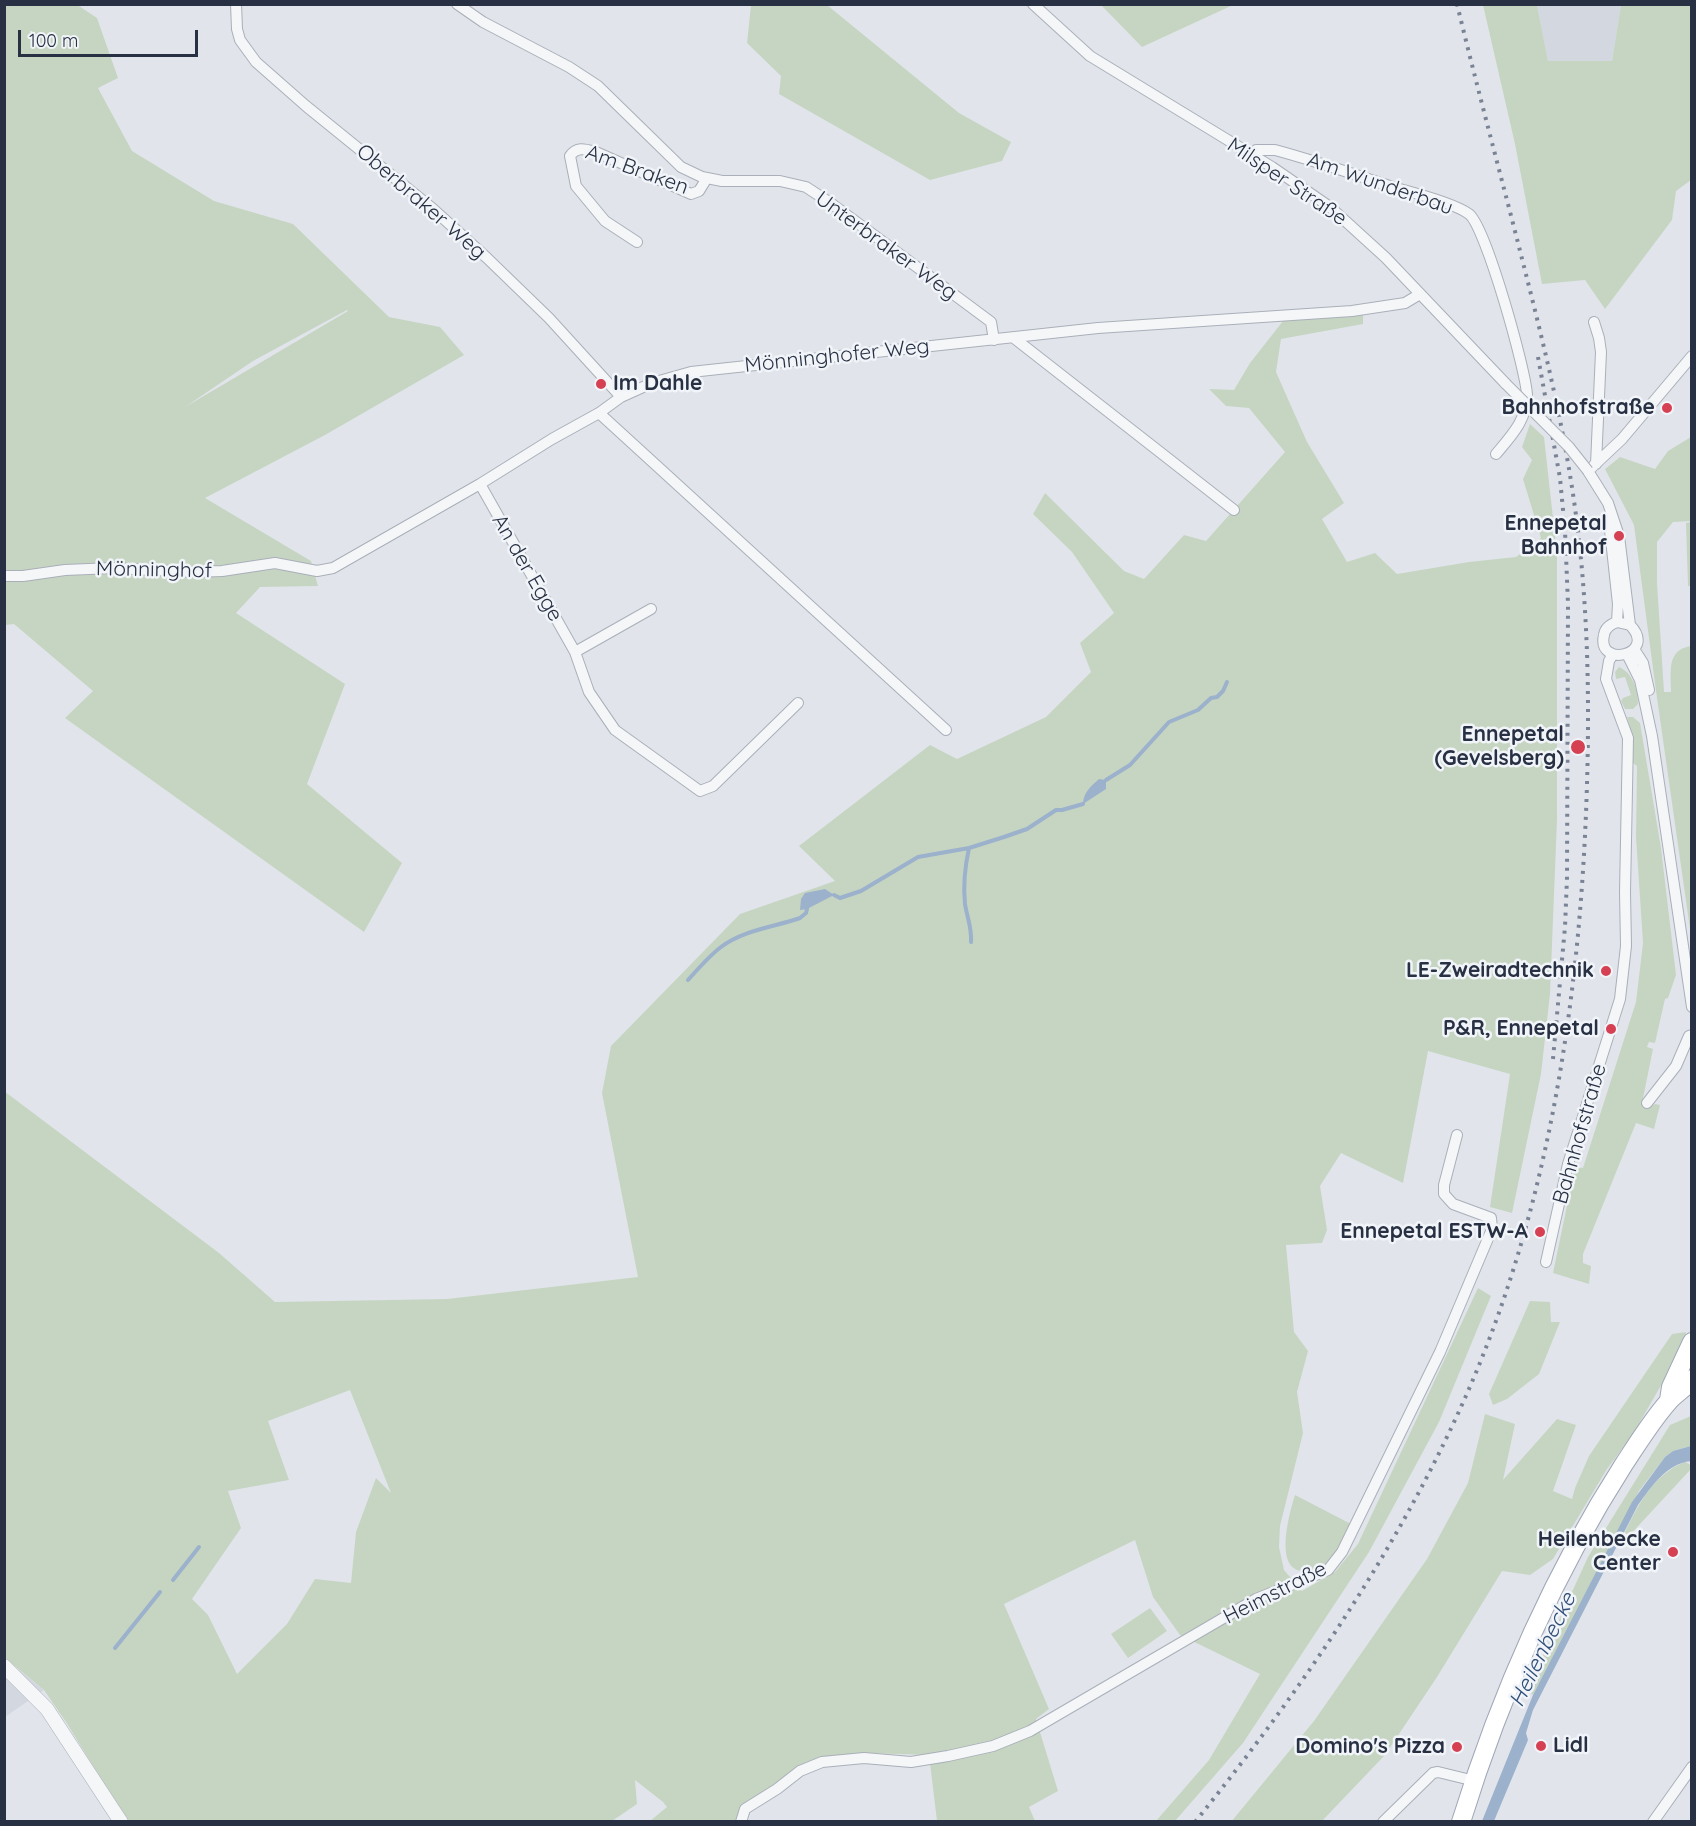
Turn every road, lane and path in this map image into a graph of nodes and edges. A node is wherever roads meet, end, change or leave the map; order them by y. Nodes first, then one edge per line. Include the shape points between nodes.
1 (236, 4) edge
2 (457, 4) edge
3 (1033, 4) edge
4 (1251, 156) junction
5 (707, 178) junction
6 (637, 242) dead end
7 (1420, 294) junction
8 (1594, 321) dead end
9 (1014, 338) junction
10 (994, 340) junction
11 (1692, 356) edge
12 (621, 396) junction
13 (599, 413) junction
14 (1496, 454) dead end
15 (1592, 468) junction
16 (480, 484) junction
17 (1608, 503) junction
18 (1234, 510) dead end
19 (303, 567) joint
20 (4, 576) edge
21 (651, 609) dead end
22 (1617, 622) junction
23 (1630, 625) junction
24 (575, 652) junction
25 (1630, 652) junction
26 (1612, 654) junction
27 (798, 703) dead end
28 (946, 730) dead end
29 (1692, 1006) edge
30 (1692, 1035) edge
31 (1647, 1103) dead end
32 (1457, 1135) dead end
33 (1546, 1262) dead end
34 (1692, 1342) edge
35 (1692, 1378) edge
36 (1669, 1400) junction
37 (4, 1666) edge
38 (1692, 1767) edge
39 (1475, 1780) junction
40 (121, 1821) edge
41 (741, 1821) edge
42 (1383, 1821) edge
43 (1461, 1821) edge
44 (1653, 1821) edge

1 - 12 street, Oberbraker Weg via 240,40 256,62 433,208 549,318
2 - 5 street, Unterbraker Weg via 598,86 681,167
3 - 4 street, Milsper Straße via 1090,56
4 - 7 street, Milsper Straße via 1330,207
4 - 14 street, Am Wunderbau via 1256,150 1275,150 1432,198 1470,215 1491,256 1527,396 1518,428
5 - 6 street, Am Braken via 699,191 691,194 596,152 574,150 570,156 576,186 605,221
5 - 10 street, Unterbraker Weg via 780,181 806,187 991,322
7 - 9 street, Mönninghofer Weg via 1406,303 1352,311 1098,328
7 - 15 street, Milsper Straße, bridge
8 - 15 street via 1601,352
9 - 10 street, Mönninghofer Weg
9 - 18 street
10 - 12 street, Mönninghofer Weg via 691,372
11 - 15 street
12 - 13 street, Mönninghofer Weg
13 - 16 street, Mönninghofer Weg
13 - 28 street
15 - 17 street, Bahnhofstraße
16 - 19 street, Mönninghofer Weg via 333,568 317,571
16 - 24 street, An der Egge
17 - 22 street, Bahnhofstraße
17 - 23 street, Bahnhofstraße via 1619,537
19 - 20 street, Mönninghof via 275,563 194,573 113,568
21 - 24 street
22 - 23 street
22 - 26 street, Bahnhofstraße via 1603,636 1605,647
23 - 25 street, Bahnhofstraße via 1637,639
24 - 27 street, An der Egge via 589,692 615,730 700,791 713,786
25 - 26 street
25 - 29 street, Bahnhofstraße via 1652,736
26 - 33 street, Bahnhofstraße via 1606,679 1628,738 1626,946 1620,999 1568,1164
30 - 31 street via 1676,1066
32 - 41 street, Heimstraße via 1444,1194 1453,1204 1491,1218 1492,1229 1440,1352 1342,1552 1328,1570 1256,1599 1030,1731 993,1746 911,1762 864,1758 822,1762 800,1771 745,1809
34 - 36 main road
35 - 36 main road
36 - 39 main road via 1571,1552 1505,1693
37 - 40 street via 46,1709
38 - 44 street
39 - 42 street via 1433,1773
39 - 43 main road

